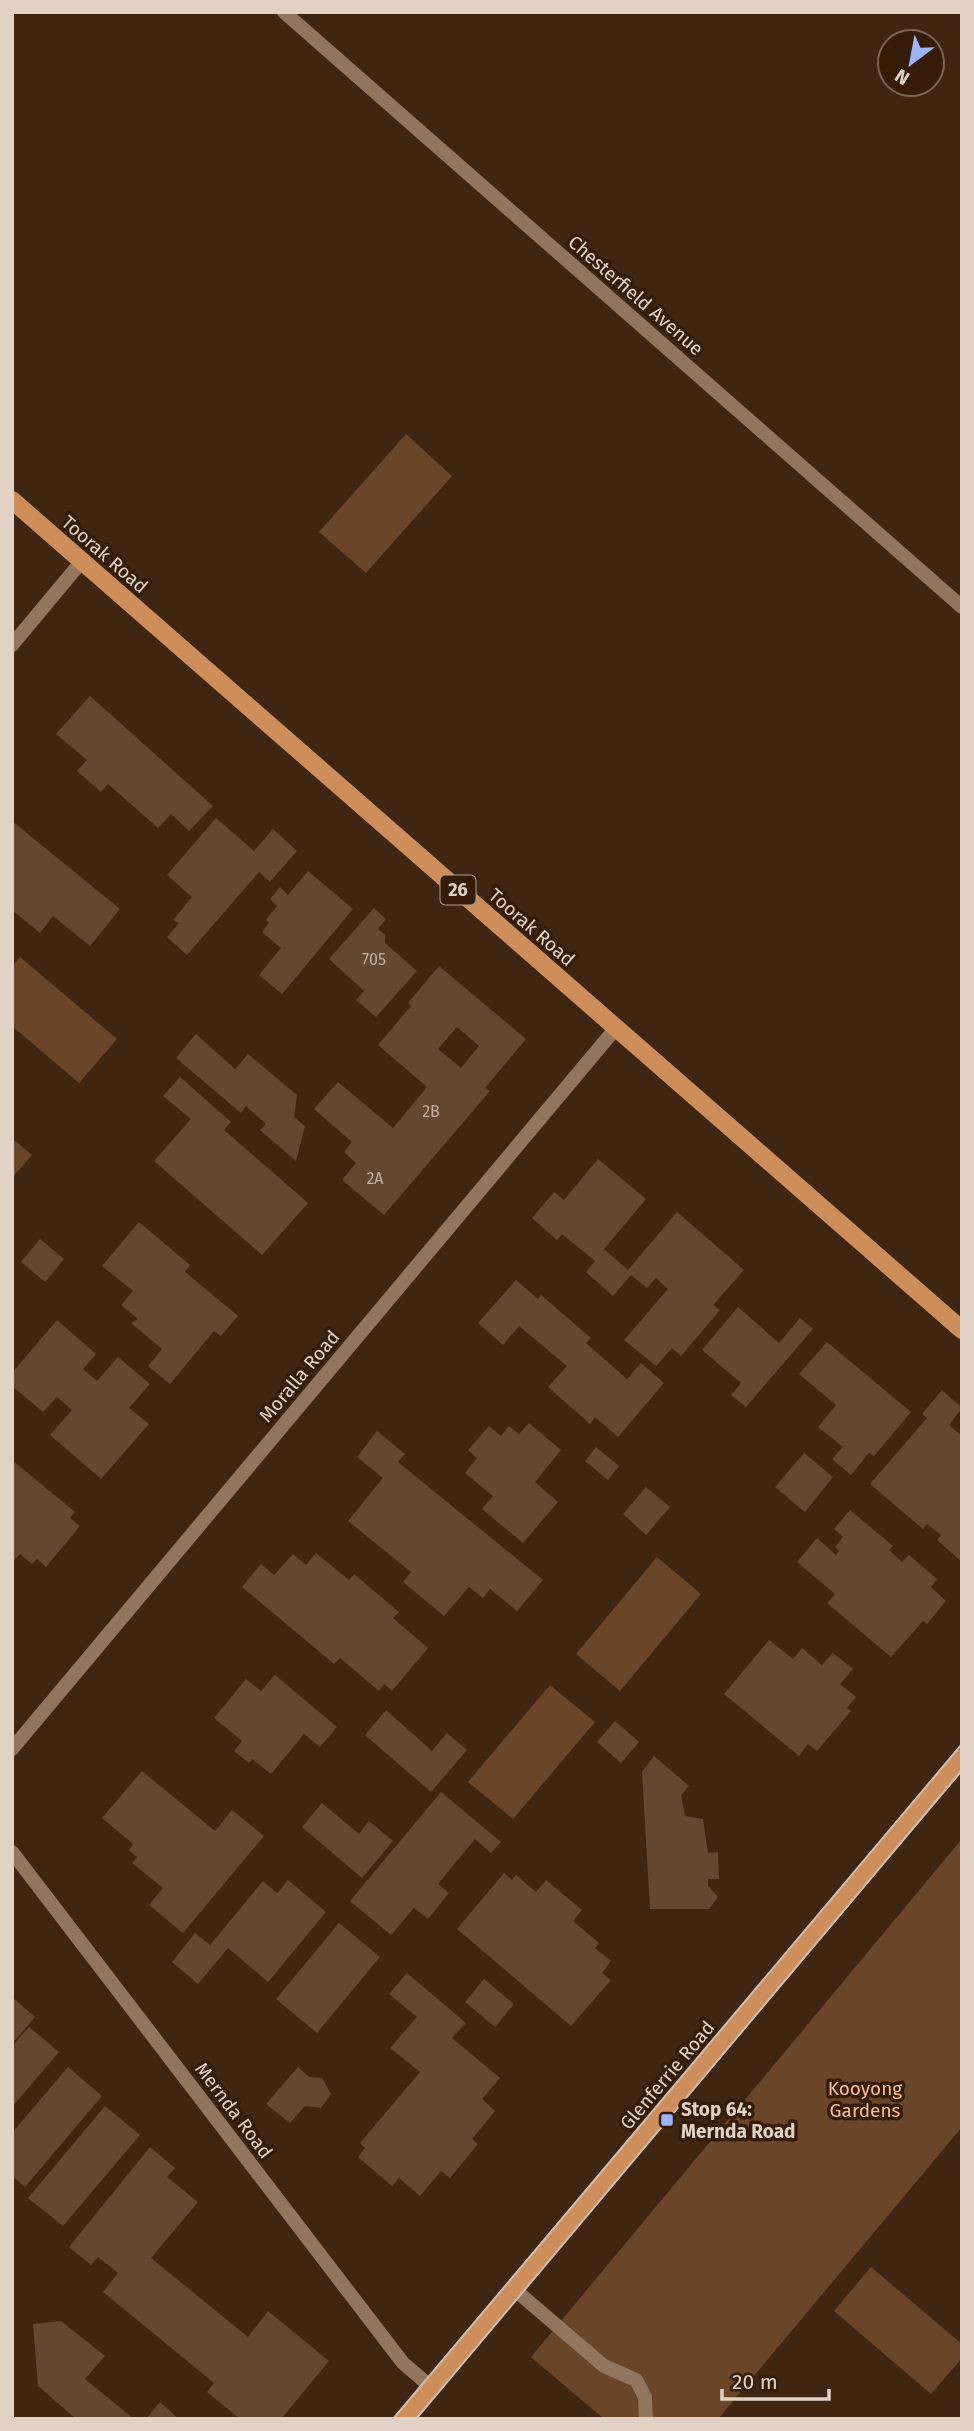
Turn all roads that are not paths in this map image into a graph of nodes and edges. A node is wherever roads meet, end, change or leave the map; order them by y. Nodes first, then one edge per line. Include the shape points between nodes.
1 (284, 12) edge
2 (12, 500) edge
3 (82, 561) junction
4 (962, 607) edge
5 (12, 645) edge
6 (616, 1028) junction
7 (962, 1330) edge
8 (12, 1749) edge
9 (962, 1758) edge
10 (12, 1852) edge
11 (514, 2289) junction
12 (431, 2387) junction
13 (404, 2419) edge
14 (646, 2419) edge

1 - 4 street, Chesterfield Avenue
2 - 3 main road, Toorak Road / 26
3 - 5 street
3 - 6 main road, Toorak Road / 26
6 - 7 main road, Toorak Road / 26
6 - 8 street, Moralla Road
9 - 11 main road, Glenferrie Road
10 - 12 street, Mernda Road via 402,2363
11 - 12 main road, Glenferrie Road
11 - 14 street via 604,2366 636,2380 645,2397
12 - 13 main road, Glenferrie Road

